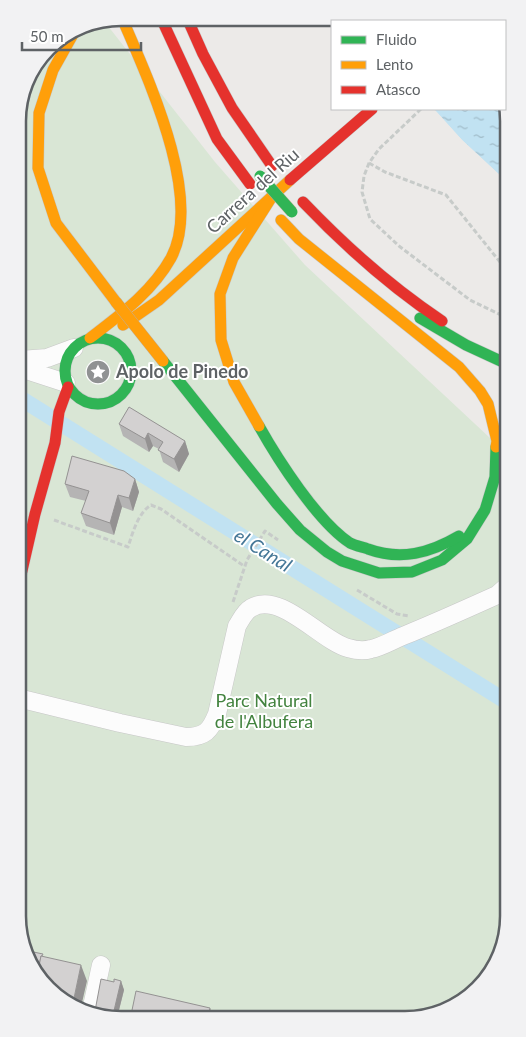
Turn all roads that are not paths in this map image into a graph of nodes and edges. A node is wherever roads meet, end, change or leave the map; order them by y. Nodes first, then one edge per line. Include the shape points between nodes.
1 (125, 26) edge
2 (165, 26) edge
3 (190, 26) edge
4 (69, 42) edge
5 (371, 110) edge
6 (206, 114) junction
7 (228, 132) dead end
8 (257, 172) dead end
9 (273, 195) junction
10 (295, 215) dead end
11 (302, 241) junction
12 (328, 248) dead end
13 (159, 300) junction
14 (90, 338) junction
15 (105, 338) junction
16 (74, 348) junction
17 (133, 350) junction
18 (26, 360) edge
19 (500, 360) edge
20 (500, 361) edge
21 (26, 370) edge
22 (67, 385) junction
23 (71, 419) dead end
24 (500, 431) edge
25 (55, 443) junction
26 (500, 492) edge
27 (26, 553) edge
28 (500, 592) edge
29 (26, 700) edge
30 (101, 965) dead end
31 (92, 1006) edge

1 - 14 main road via 176,167 182,216 179,241 158,278 132,305
2 - 6 main road
3 - 19 main road via 232,108 272,166 328,229 379,276
4 - 26 main road, bridge via 53,70 40,113 38,168 56,223 286,515 314,542 343,562 373,572 415,572 440,563 470,543 486,524
5 - 9 main road, Carrera del Riu
6 - 7 main road
6 - 11 main road via 217,139 250,184
8 - 10 main road, bridge
9 - 11 main road via 233,258 220,294 221,340 234,382 299,488 316,512 339,534 367,550 396,556 418,554 444,545 472,524 491,491 496,452 488,424 473,396 448,370 318,263
9 - 13 main road, Carrera del Riu
11 - 24 main road, bridge via 443,354 475,385 488,403
12 - 20 main road via 372,285 422,319
13 - 15 main road, Carrera del Riu
13 - 17 main road, Carrera del Riu
14 - 15 main road
14 - 16 main road
15 - 17 main road
16 - 18 street via 47,358
16 - 22 main road via 65,365
17 - 22 main road via 130,380 126,389 112,401 85,406
21 - 22 street
22 - 25 main road
23 - 25 main road
25 - 27 main road
28 - 29 street via 426,627 372,649 360,650 333,641 271,604 250,608 237,626 215,719 207,732 197,737 120,723
30 - 31 street

